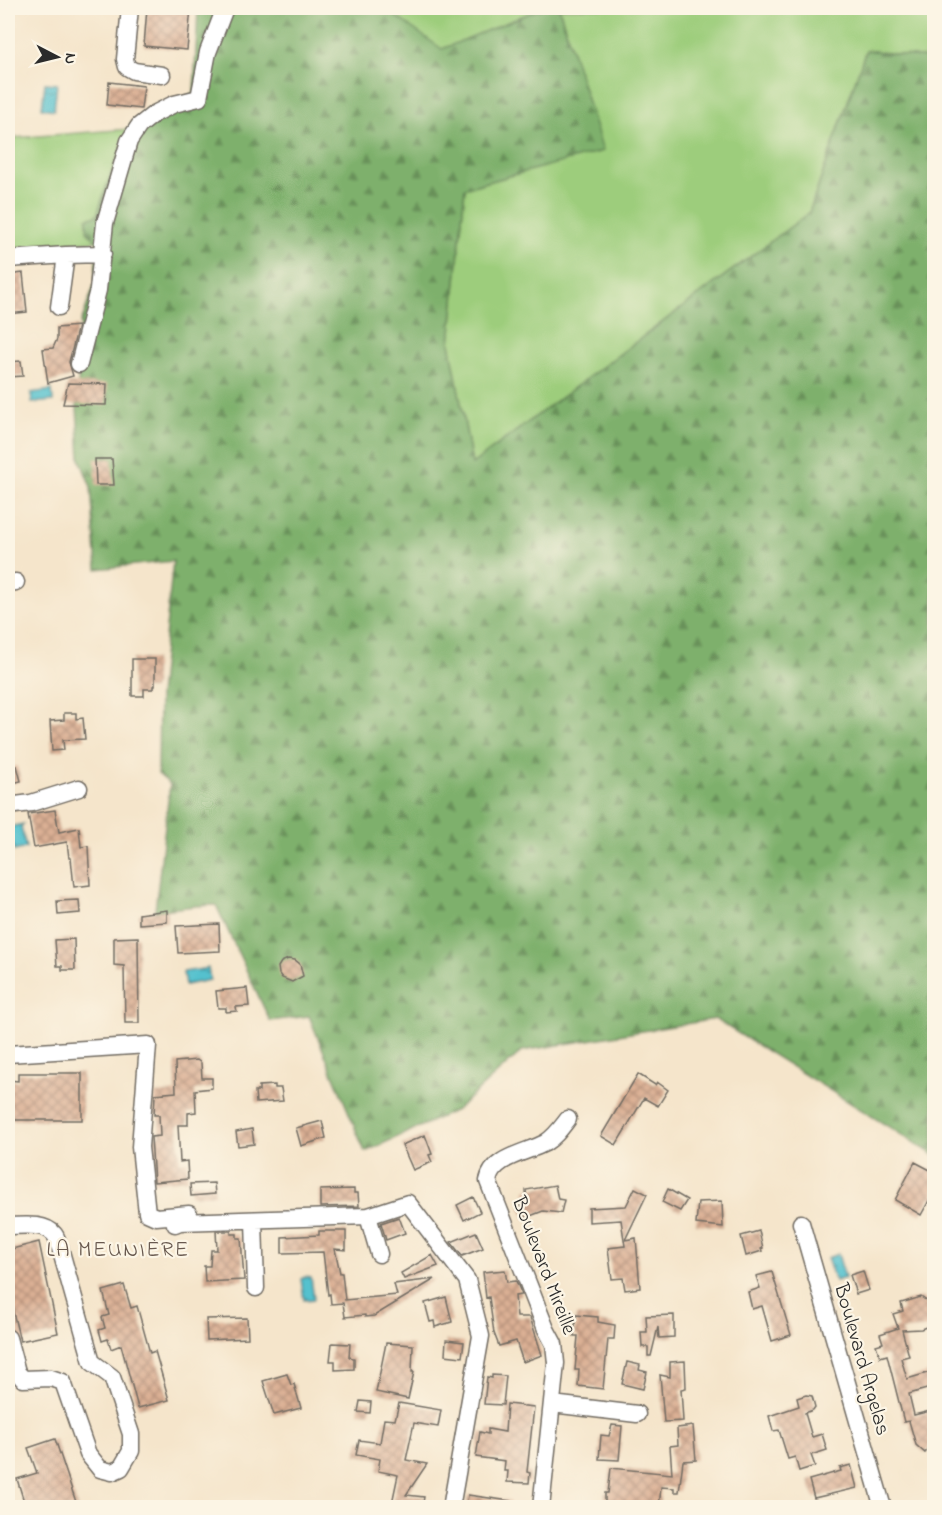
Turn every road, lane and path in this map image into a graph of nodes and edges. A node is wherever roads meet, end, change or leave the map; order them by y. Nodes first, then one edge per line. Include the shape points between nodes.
1 (130, 8) edge
2 (225, 8) edge
3 (162, 75) dead end
4 (103, 254) junction
5 (66, 255) junction
6 (8, 259) edge
7 (59, 307) dead end
8 (79, 364) dead end
9 (79, 788) dead end
10 (8, 807) edge
11 (8, 1054) edge
12 (38, 1062) dead end
13 (8, 1066) edge
14 (568, 1119) dead end
15 (201, 1211) dead end
16 (368, 1216) junction
17 (254, 1220) junction
18 (801, 1223) dead end
19 (175, 1224) dead end
20 (8, 1226) edge
21 (379, 1254) dead end
22 (256, 1288) dead end
23 (8, 1338) edge
24 (12, 1373) edge
25 (552, 1404) junction
26 (637, 1414) dead end
27 (451, 1508) edge
28 (541, 1508) edge
29 (883, 1508) edge

1 - 3 street via 125,59 128,67
2 - 4 street via 208,52 199,98 154,114 129,141 105,223
4 - 5 street
4 - 8 street
5 - 6 street
5 - 7 street
9 - 10 street
11 - 15 street via 148,1045 140,1147 147,1213 156,1217
12 - 13 street
14 - 25 street, Boulevard Mireille via 547,1142 500,1163 491,1171 488,1181 554,1344
16 - 17 street
16 - 21 street
16 - 27 street via 408,1203 467,1280 481,1336
17 - 19 street
17 - 22 street
18 - 29 street, Boulevard Argelas
20 - 24 street via 30,1225 54,1234 92,1362 112,1377 131,1434 131,1451 121,1468 112,1472 100,1470 88,1454 63,1382 51,1378 23,1379
23 - 24 street
25 - 26 street
25 - 28 street, Boulevard Mireille

